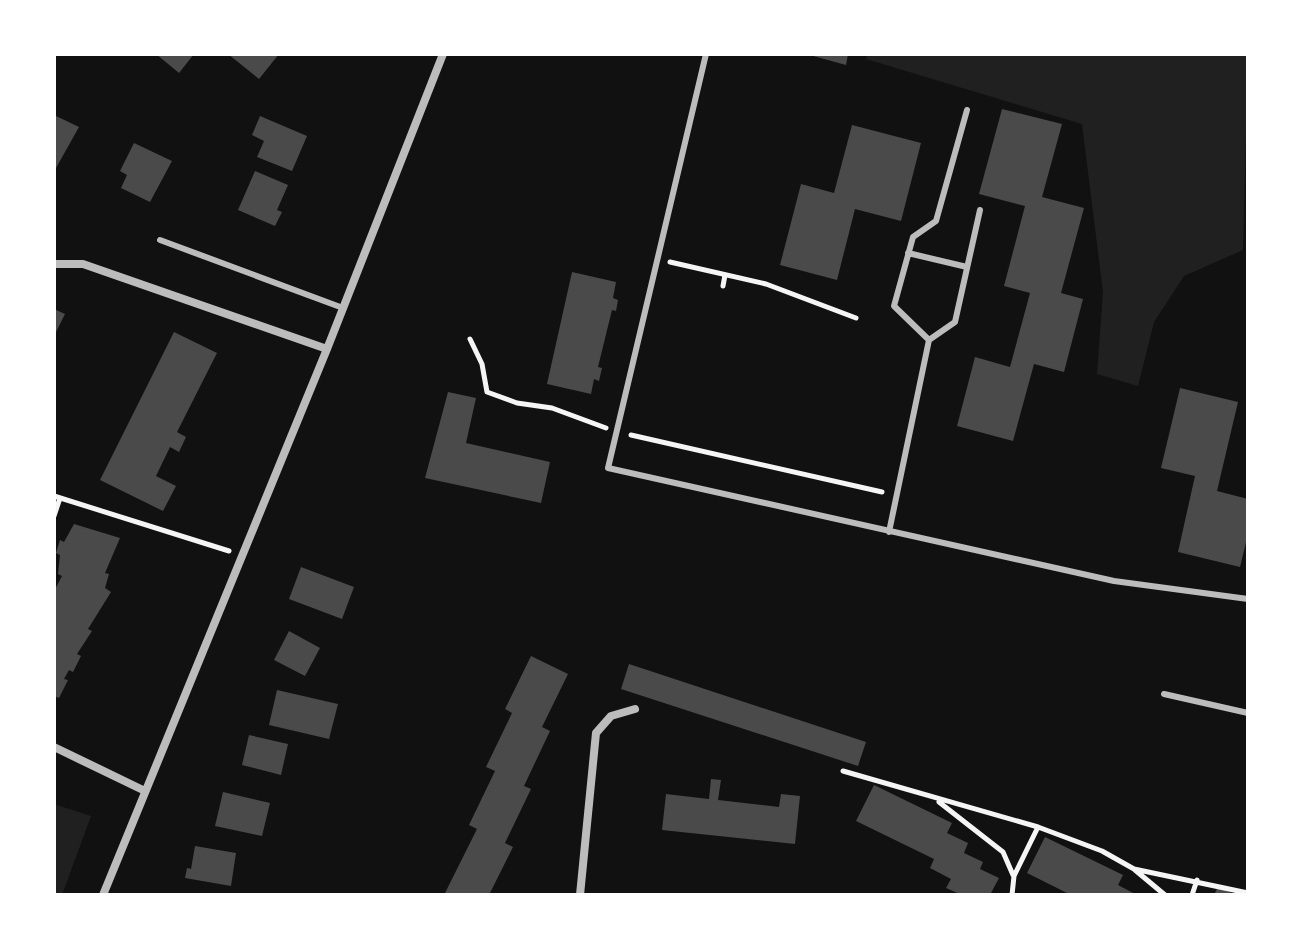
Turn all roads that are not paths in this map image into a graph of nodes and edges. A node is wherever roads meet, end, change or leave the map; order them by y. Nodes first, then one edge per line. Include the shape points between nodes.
1 (443, 54) edge
2 (706, 54) edge
3 (967, 110) dead end
4 (980, 210) dead end
5 (160, 240) dead end
6 (908, 253) junction
7 (54, 264) edge
8 (967, 267) junction
9 (343, 308) junction
10 (929, 340) junction
11 (327, 349) junction
12 (889, 532) junction
13 (1248, 599) edge
14 (1164, 694) dead end
15 (635, 709) dead end
16 (1248, 710) edge
17 (54, 747) edge
18 (145, 791) junction
19 (103, 895) edge
20 (580, 895) edge

1 - 9 street
2 - 12 lane via 608,468
3 - 6 lane via 936,221 913,237
4 - 8 lane
5 - 9 lane
6 - 8 lane
6 - 10 lane via 894,306
7 - 11 street via 83,264
8 - 10 lane via 955,322
9 - 11 street
10 - 12 lane
11 - 18 street
12 - 13 lane via 1114,581
14 - 16 lane
15 - 20 street via 611,716 596,733
17 - 18 street
18 - 19 street

